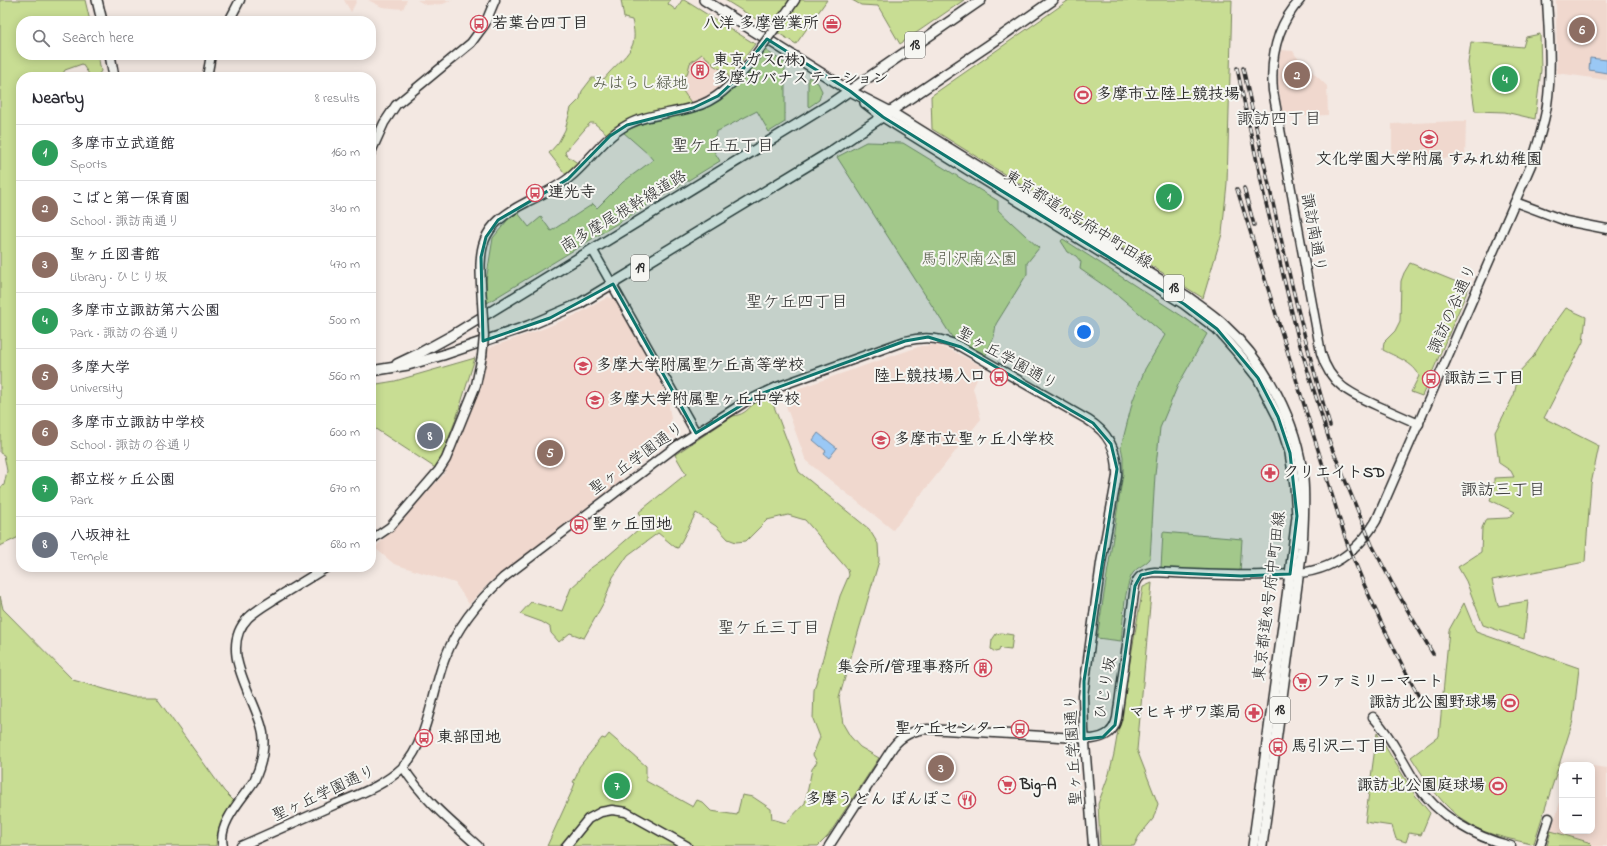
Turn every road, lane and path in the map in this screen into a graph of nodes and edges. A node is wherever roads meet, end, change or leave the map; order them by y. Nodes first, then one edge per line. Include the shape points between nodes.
1 (97, 0) edge
2 (240, 0) edge
3 (495, 0) edge
4 (704, 0) edge
5 (795, 0) edge
6 (981, 0) edge
7 (988, 0) edge
8 (1053, 0) edge
9 (1300, 0) edge
10 (1547, 0) edge
11 (963, 12) junction
12 (101, 16) edge
13 (232, 16) edge
14 (111, 60) edge
15 (210, 60) edge
16 (113, 72) edge
17 (208, 72) edge
18 (850, 91) junction
19 (891, 112) junction
20 (883, 117) junction
21 (376, 141) edge
22 (1515, 202) junction
23 (1607, 229) edge
24 (592, 249) junction
25 (613, 284) junction
26 (376, 370) edge
27 (376, 370) edge
28 (1418, 424) junction
29 (696, 433) junction
30 (376, 537) edge
31 (319, 572) edge
32 (1294, 574) junction
33 (1373, 717) dead end
34 (1084, 739) junction
35 (403, 767) junction
36 (1548, 818) dead end
37 (223, 846) edge
38 (241, 846) edge
39 (478, 846) edge
40 (566, 846) edge
41 (687, 846) edge
42 (829, 846) edge
43 (1093, 846) edge
44 (1253, 846) edge
45 (1262, 846) edge
46 (1511, 846) edge
47 (1540, 846) edge

1 - 12 main road
2 - 13 street
3 - 21 street via 485,24 471,43 396,105
4 - 18 main road
5 - 30 street, bridge via 746,68 718,96 693,108 647,117 627,125 610,136 568,179 498,220 486,237 482,250 484,336 476,385 446,459 439,470 390,527
6 - 11 main road, 南多摩尾根幹線道路 / 18
7 - 11 main road
8 - 19 main road
9 - 28 street, 諏訪南通り via 1288,16 1275,46 1272,78 1321,353 1330,374 1343,388
10 - 22 street, 諏訪の谷通り via 1550,62 1547,105 1538,145
11 - 18 main road, 南多摩尾根幹線道路 / 18
14 - 16 main road
15 - 17 street
18 - 19 main road, 東京都道18号府中町田線
18 - 20 main road, 東京都道18号府中町田線 / 18
18 - 24 main road, 南多摩尾根幹線道路 / 19
19 - 20 main road, 19
19 - 32 main road, 東京都道18号府中町田線 / 18 via 1188,297 1222,323 1246,348 1265,373 1286,414 1298,450 1303,480 1304,513
20 - 25 main road, 南多摩尾根幹線道路 / 19
20 - 32 main road, 東京都道18号府中町田線 / 18 via 1184,304 1216,329 1239,354 1258,378 1278,417 1290,453 1296,516
22 - 23 street via 1566,221
22 - 28 street, 諏訪の谷通り
24 - 25 street
24 - 26 main road, 南多摩尾根幹線道路 / 19 via 420,353
25 - 27 main road, 南多摩尾根幹線道路 / 19 via 579,304 528,326 422,362
25 - 29 street
28 - 32 street, 諏訪の谷通り via 1376,521 1362,542 1336,562 1314,571
29 - 34 street, 聖ヶ丘学園通り via 760,394 905,341 928,337 961,347 1098,427 1108,438 1113,449 1117,462 1117,476 1084,681
29 - 35 street, 聖ヶ丘学園通り via 503,578 484,597 464,622 449,650 441,668 423,731
31 - 37 street via 260,608 247,618 241,628 236,644 237,659 242,679 260,722 263,741 254,780 228,817 223,830
32 - 34 street, ひじり坂 via 1241,576 1147,572 1141,576 1135,586 1115,725 1110,733 1103,737
32 - 44 main road, 東京都道18号府中町田線 / 18
32 - 45 main road, 東京都道18号府中町田線 / 18
33 - 46 street via 1383,727 1417,785 1436,806 1468,830
34 - 42 street, ひじり坂 via 919,729 901,737 893,747
34 - 43 street, 聖ヶ丘学園通り
35 - 38 street, 聖ヶ丘学園通り via 379,785
35 - 39 street via 440,812
36 - 47 street
40 - 41 street via 588,819 612,810 626,812

